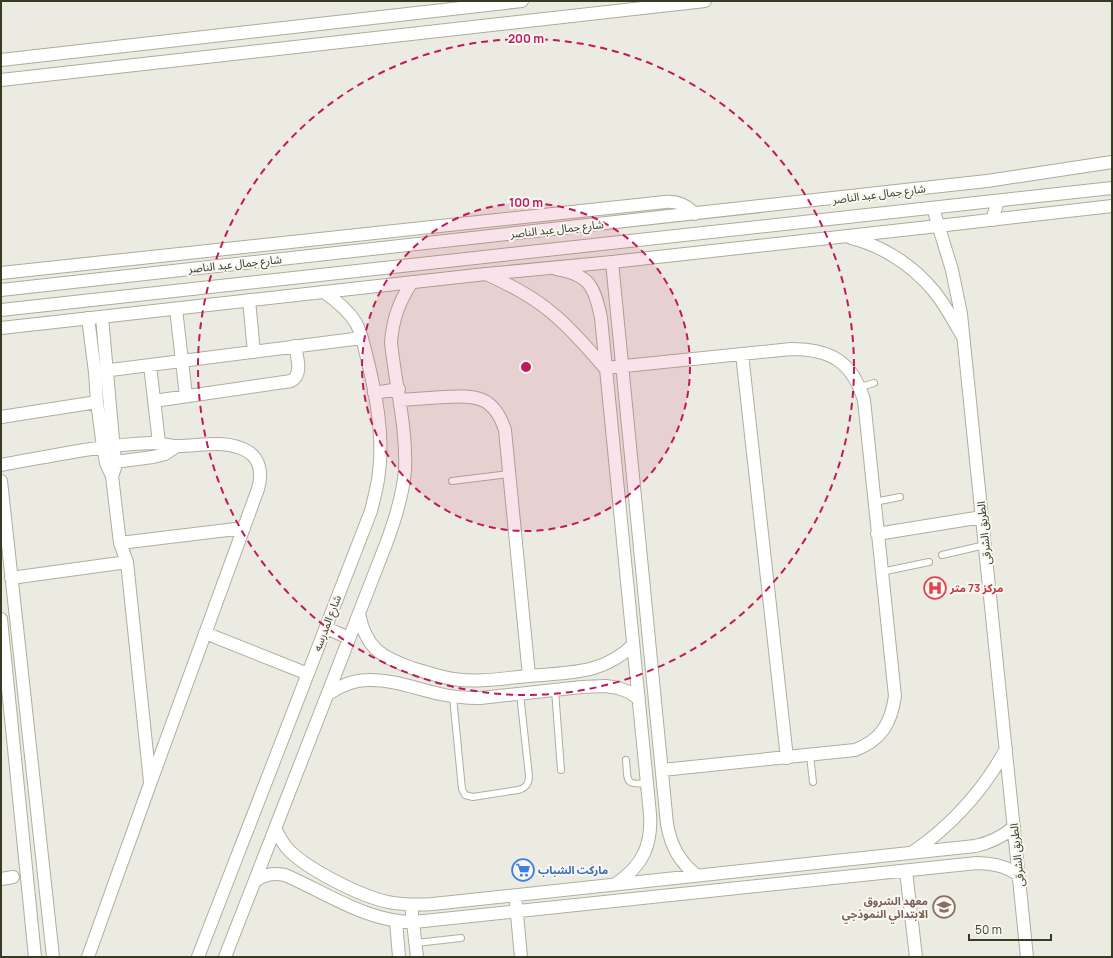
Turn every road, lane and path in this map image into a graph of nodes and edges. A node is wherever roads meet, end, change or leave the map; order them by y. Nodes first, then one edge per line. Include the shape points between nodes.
1 (522, 1) edge
2 (705, 1) edge
3 (1, 60) edge
4 (1, 80) edge
5 (1112, 162) edge
6 (1112, 188) edge
7 (998, 201) junction
8 (792, 204) junction
9 (1112, 206) edge
10 (933, 208) junction
11 (694, 214) junction
12 (992, 220) junction
13 (800, 223) junction
14 (938, 226) junction
15 (416, 228) junction
16 (844, 237) junction
17 (418, 245) junction
18 (164, 255) junction
19 (612, 262) junction
20 (549, 268) junction
21 (165, 272) junction
22 (1, 273) edge
23 (486, 274) junction
24 (412, 282) junction
25 (1, 290) edge
26 (324, 292) junction
27 (249, 300) junction
28 (176, 308) junction
29 (1, 310) edge
30 (102, 317) junction
31 (88, 318) junction
32 (6, 327) edge
33 (1, 336) edge
34 (963, 337) junction
35 (362, 338) junction
36 (295, 346) junction
37 (254, 352) junction
38 (742, 354) junction
39 (182, 361) junction
40 (150, 365) junction
41 (623, 367) junction
42 (606, 368) junction
43 (107, 371) junction
44 (95, 372) junction
45 (874, 383) dead end
46 (860, 387) junction
47 (374, 393) junction
48 (399, 395) junction
49 (186, 396) junction
50 (154, 401) junction
51 (97, 402) junction
52 (1, 417) edge
53 (159, 444) junction
54 (177, 446) junction
55 (108, 447) junction
56 (110, 463) junction
57 (1, 465) edge
58 (509, 474) junction
59 (452, 480) dead end
60 (1, 481) edge
61 (900, 497) dead end
62 (874, 502) junction
63 (982, 517) junction
64 (244, 528) junction
65 (877, 534) junction
66 (120, 543) junction
67 (985, 545) junction
68 (942, 555) dead end
69 (127, 562) junction
70 (929, 562) dead end
71 (881, 572) junction
72 (11, 578) junction
73 (359, 614) junction
74 (1, 619) edge
75 (1, 625) edge
76 (326, 628) junction
77 (205, 633) junction
78 (350, 638) junction
79 (633, 645) junction
80 (308, 674) junction
81 (529, 676) junction
82 (555, 690) junction
83 (328, 694) junction
84 (520, 694) junction
85 (453, 697) junction
86 (639, 699) junction
87 (1006, 749) junction
88 (810, 756) junction
89 (787, 758) junction
90 (626, 760) dead end
91 (561, 770) dead end
92 (662, 770) junction
93 (814, 782) dead end
94 (647, 783) junction
95 (150, 784) junction
96 (666, 812) junction
97 (650, 814) junction
98 (1014, 827) junction
99 (275, 829) junction
100 (913, 852) junction
101 (42, 864) junction
102 (26, 866) junction
103 (906, 871) junction
104 (696, 875) junction
105 (1019, 875) junction
106 (255, 881) junction
107 (616, 884) junction
108 (515, 895) junction
109 (411, 905) junction
110 (517, 912) junction
111 (396, 921) junction
112 (414, 922) junction
113 (461, 938) dead end
114 (416, 943) junction
115 (35, 957) edge
116 (53, 957) edge
117 (88, 957) edge
118 (198, 957) edge
119 (225, 957) edge
120 (399, 957) edge
121 (417, 957) edge
122 (521, 957) edge
123 (916, 957) edge
124 (1027, 957) edge

1 - 3 street
2 - 4 street
5 - 8 street, شارع جمال عبد الناصر via 987,181
6 - 7 street, شارع جمال عبد الناصر
7 - 10 street, شارع جمال عبد الناصر
7 - 12 street
8 - 11 street, شارع جمال عبد الناصر
8 - 13 street via 792,218
9 - 12 street
10 - 13 street, شارع جمال عبد الناصر
10 - 14 street, الطريق الشرقى
11 - 15 street via 689,208 673,201
11 - 17 street, شارع جمال عبد الناصر
12 - 14 street
13 - 29 street, شارع جمال عبد الناصر
14 - 16 street
14 - 34 street, الطريق الشرقى via 957,292
15 - 17 street
15 - 18 street
16 - 19 street
16 - 34 street via 880,248 918,274 934,291
17 - 21 street, شارع جمال عبد الناصر
18 - 21 street
18 - 22 street
19 - 20 street
19 - 41 street
20 - 23 street
20 - 42 street via 579,275 588,282 594,292 601,318
21 - 25 street, شارع جمال عبد الناصر
23 - 24 street
23 - 42 street via 526,293 552,313
24 - 26 street
24 - 48 street via 403,296 393,326 393,358
26 - 27 street
26 - 35 street, شارع المدرسه via 347,311
27 - 28 street
27 - 37 street
28 - 30 street
28 - 39 street
30 - 31 street
30 - 43 street
31 - 32 street
31 - 44 street
32 - 33 street
34 - 63 street, الطريق الشرقى
35 - 36 street
35 - 47 street, شارع المدرسه
36 - 37 street
36 - 49 street via 298,371 291,381
37 - 39 street
38 - 41 street
38 - 46 street via 791,349 819,351 844,364
38 - 89 street
39 - 40 street
39 - 49 street
40 - 43 street
40 - 50 street
41 - 42 street
41 - 92 street
42 - 79 street
43 - 44 street
43 - 55 street
44 - 51 street
45 - 46 lane
46 - 62 street via 864,400
47 - 48 street
47 - 76 street, شارع المدرسه via 381,456 376,490 371,511
48 - 58 street via 472,396 485,400 501,417 505,430
48 - 73 street via 405,456 403,486 399,507
49 - 50 street
50 - 53 street
51 - 52 street
51 - 55 street
53 - 54 street
53 - 55 street
54 - 56 street via 165,454
54 - 64 street via 218,444 240,447 256,459 261,479
55 - 56 street
55 - 57 street
56 - 66 street
58 - 59 lane
58 - 81 street
60 - 72 street
61 - 62 lane
62 - 65 street
63 - 65 street
63 - 67 street, الطريق الشرقى
64 - 66 street
64 - 77 street
65 - 71 street
66 - 69 street
67 - 68 lane
67 - 87 street, الطريق الشرقى
69 - 72 street
69 - 95 street
70 - 71 lane
71 - 88 street via 895,696 893,711 878,737 865,746 849,751
72 - 101 street
73 - 78 street
73 - 81 street via 367,639 376,650 399,663 432,674 462,680
74 - 75 street
75 - 102 street
76 - 78 street
76 - 80 street, شارع المدرسه
77 - 80 street
77 - 95 street
78 - 83 street
79 - 81 street via 615,660 594,668
79 - 86 street
80 - 118 street, شارع المدرسه
82 - 84 street
82 - 86 street via 606,686 629,692
82 - 91 lane
83 - 85 street via 340,686 353,682 381,680
83 - 99 street
84 - 85 street via 480,698
84 - 85 lane via 528,784 518,790 473,797 465,794 462,789
86 - 94 street
87 - 98 street, الطريق الشرقى
87 - 100 street via 989,777 962,810 947,826
88 - 89 street
88 - 93 lane
89 - 92 street
90 - 94 lane via 629,782
92 - 96 street
94 - 97 street
95 - 117 street
96 - 97 street via 660,816
96 - 104 street via 673,848 683,863
97 - 107 street via 649,841 644,854 628,876
98 - 100 street via 986,844
98 - 105 street, الطريق الشرقى
99 - 106 street
99 - 109 street via 294,855 323,874 376,899
100 - 104 street
101 - 102 street
101 - 116 street
102 - 115 street
103 - 105 street via 986,863 1004,866
103 - 110 street
103 - 123 street
104 - 107 street
105 - 124 street, الطريق الشرقى
106 - 111 street via 269,874 285,875 370,914
106 - 119 street
107 - 108 street
108 - 109 street
108 - 110 street
109 - 112 street
110 - 112 street
110 - 122 street
111 - 112 street
111 - 120 street
112 - 114 street
113 - 114 lane
114 - 121 street

